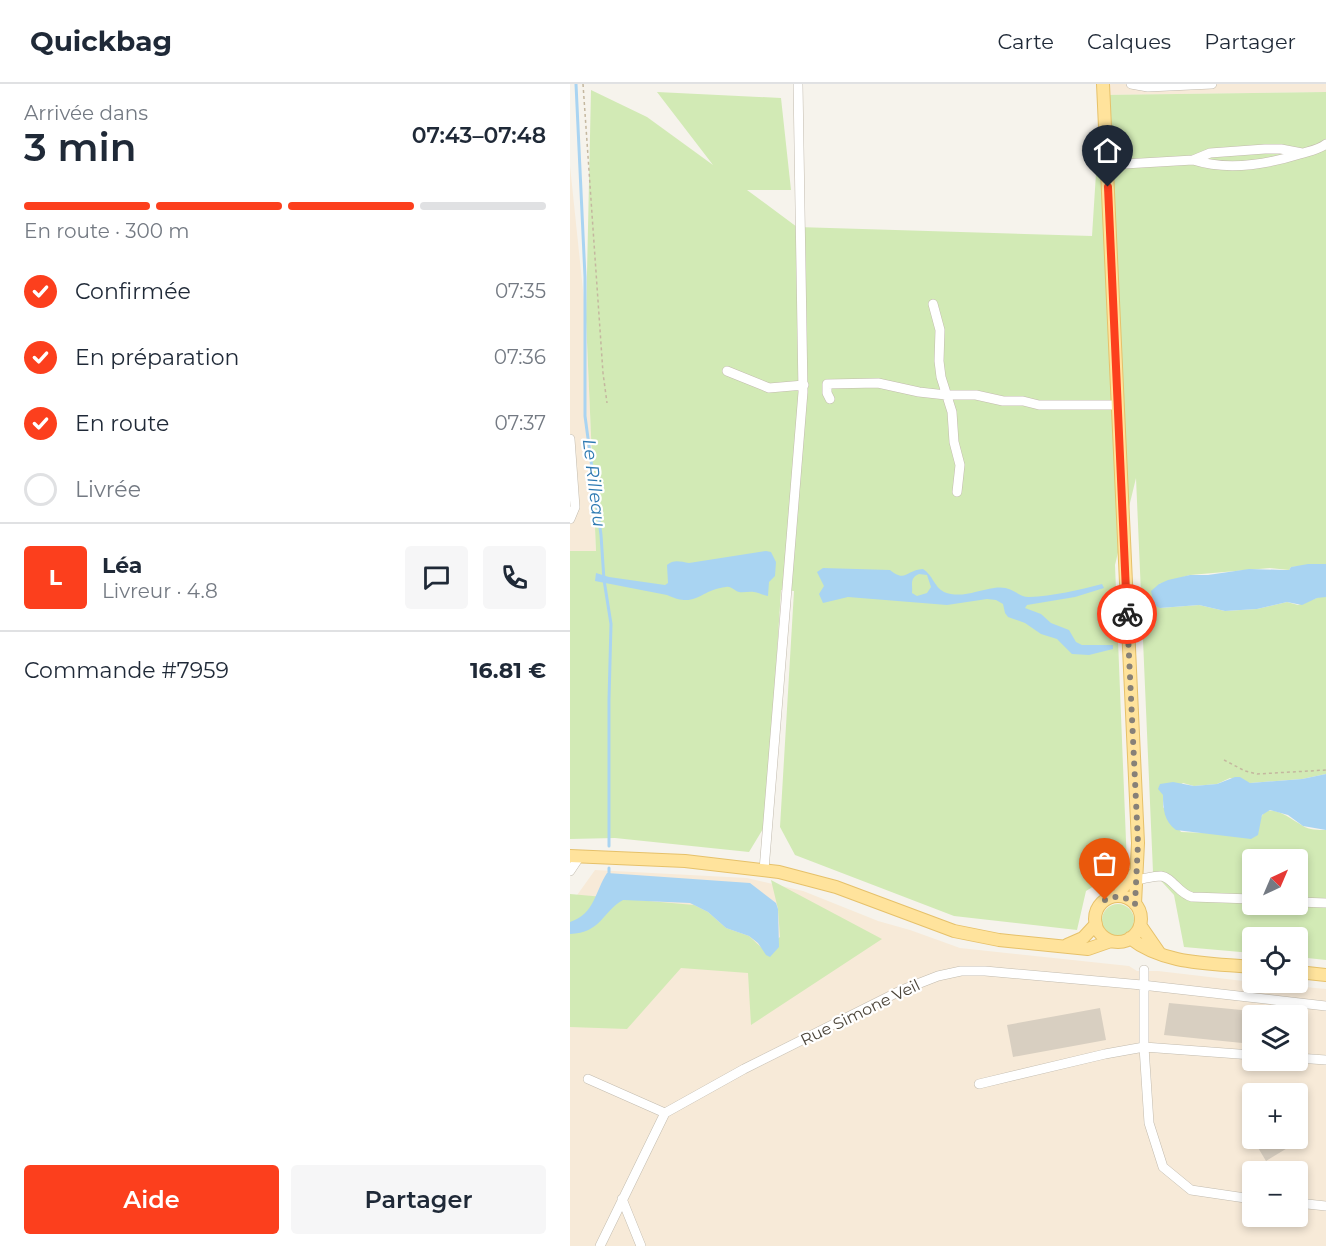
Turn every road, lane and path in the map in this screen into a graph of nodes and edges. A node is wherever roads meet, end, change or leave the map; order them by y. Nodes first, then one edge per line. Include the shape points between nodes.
1 (583, 84) edge
2 (798, 84) edge
3 (1103, 84) edge
4 (1131, 84) edge
5 (1212, 84) edge
6 (1326, 144) edge
7 (1302, 153) junction
8 (1193, 160) junction
9 (1107, 165) junction
10 (933, 304) dead end
11 (727, 371) dead end
12 (804, 385) junction
13 (946, 395) junction
14 (830, 399) dead end
15 (607, 403) dead end
16 (1117, 405) junction
17 (570, 440) edge
18 (957, 492) dead end
19 (570, 519) edge
20 (1224, 760) dead end
21 (1326, 770) edge
22 (575, 856) edge
23 (764, 870) junction
24 (570, 872) edge
25 (1136, 876) junction
26 (1119, 896) junction
27 (1242, 899) edge
28 (1308, 902) edge
29 (1326, 903) edge
30 (1135, 904) junction
31 (1096, 924) junction
32 (1140, 926) junction
33 (1130, 938) junction
34 (1111, 941) junction
35 (1063, 947) junction
36 (1161, 955) junction
37 (1242, 966) edge
38 (1144, 970) dead end
39 (1308, 973) edge
40 (1326, 975) edge
41 (1143, 985) junction
42 (1326, 1006) edge
43 (1144, 1047) junction
44 (1242, 1054) edge
45 (1308, 1059) edge
46 (1326, 1060) edge
47 (588, 1079) dead end
48 (979, 1084) dead end
49 (665, 1113) junction
50 (1242, 1198) edge
51 (622, 1199) junction
52 (1308, 1204) edge
53 (1326, 1206) edge
54 (600, 1246) edge
55 (641, 1246) edge

1 - 15 path
2 - 12 street
3 - 9 main road
4 - 5 street
6 - 7 street
7 - 8 street via 1265,149 1210,153
7 - 8 street via 1261,164 1213,166
8 - 9 street
9 - 16 main road
10 - 13 street via 940,330 939,361
11 - 12 street via 769,388
12 - 23 street
13 - 14 street via 879,383 827,384
13 - 16 street via 976,395 1039,405
13 - 18 street via 960,465
16 - 25 main road
17 - 19 street via 576,507
20 - 21 path via 1257,774
22 - 23 main road via 685,861
22 - 24 street
23 - 35 main road via 836,887 954,931
25 - 26 main road
25 - 27 street via 1162,876 1185,896
25 - 30 main road
26 - 30 main road
26 - 31 main road via 1099,905
28 - 29 street
30 - 32 main road
31 - 34 main road via 1100,934
31 - 35 main road via 1083,938
32 - 33 main road
32 - 36 main road
33 - 34 main road
33 - 36 main road
34 - 35 main road via 1088,949
36 - 37 main road
38 - 41 street
39 - 40 main road
41 - 42 street, Rue Simone Veil
41 - 43 street
41 - 49 street, Rue Simone Veil via 985,970 938,976 830,1025
43 - 44 street
43 - 48 street
43 - 50 street via 1149,1124 1162,1167 1191,1190
45 - 46 street
47 - 49 street
49 - 51 street
51 - 54 street
51 - 55 street
52 - 53 street

